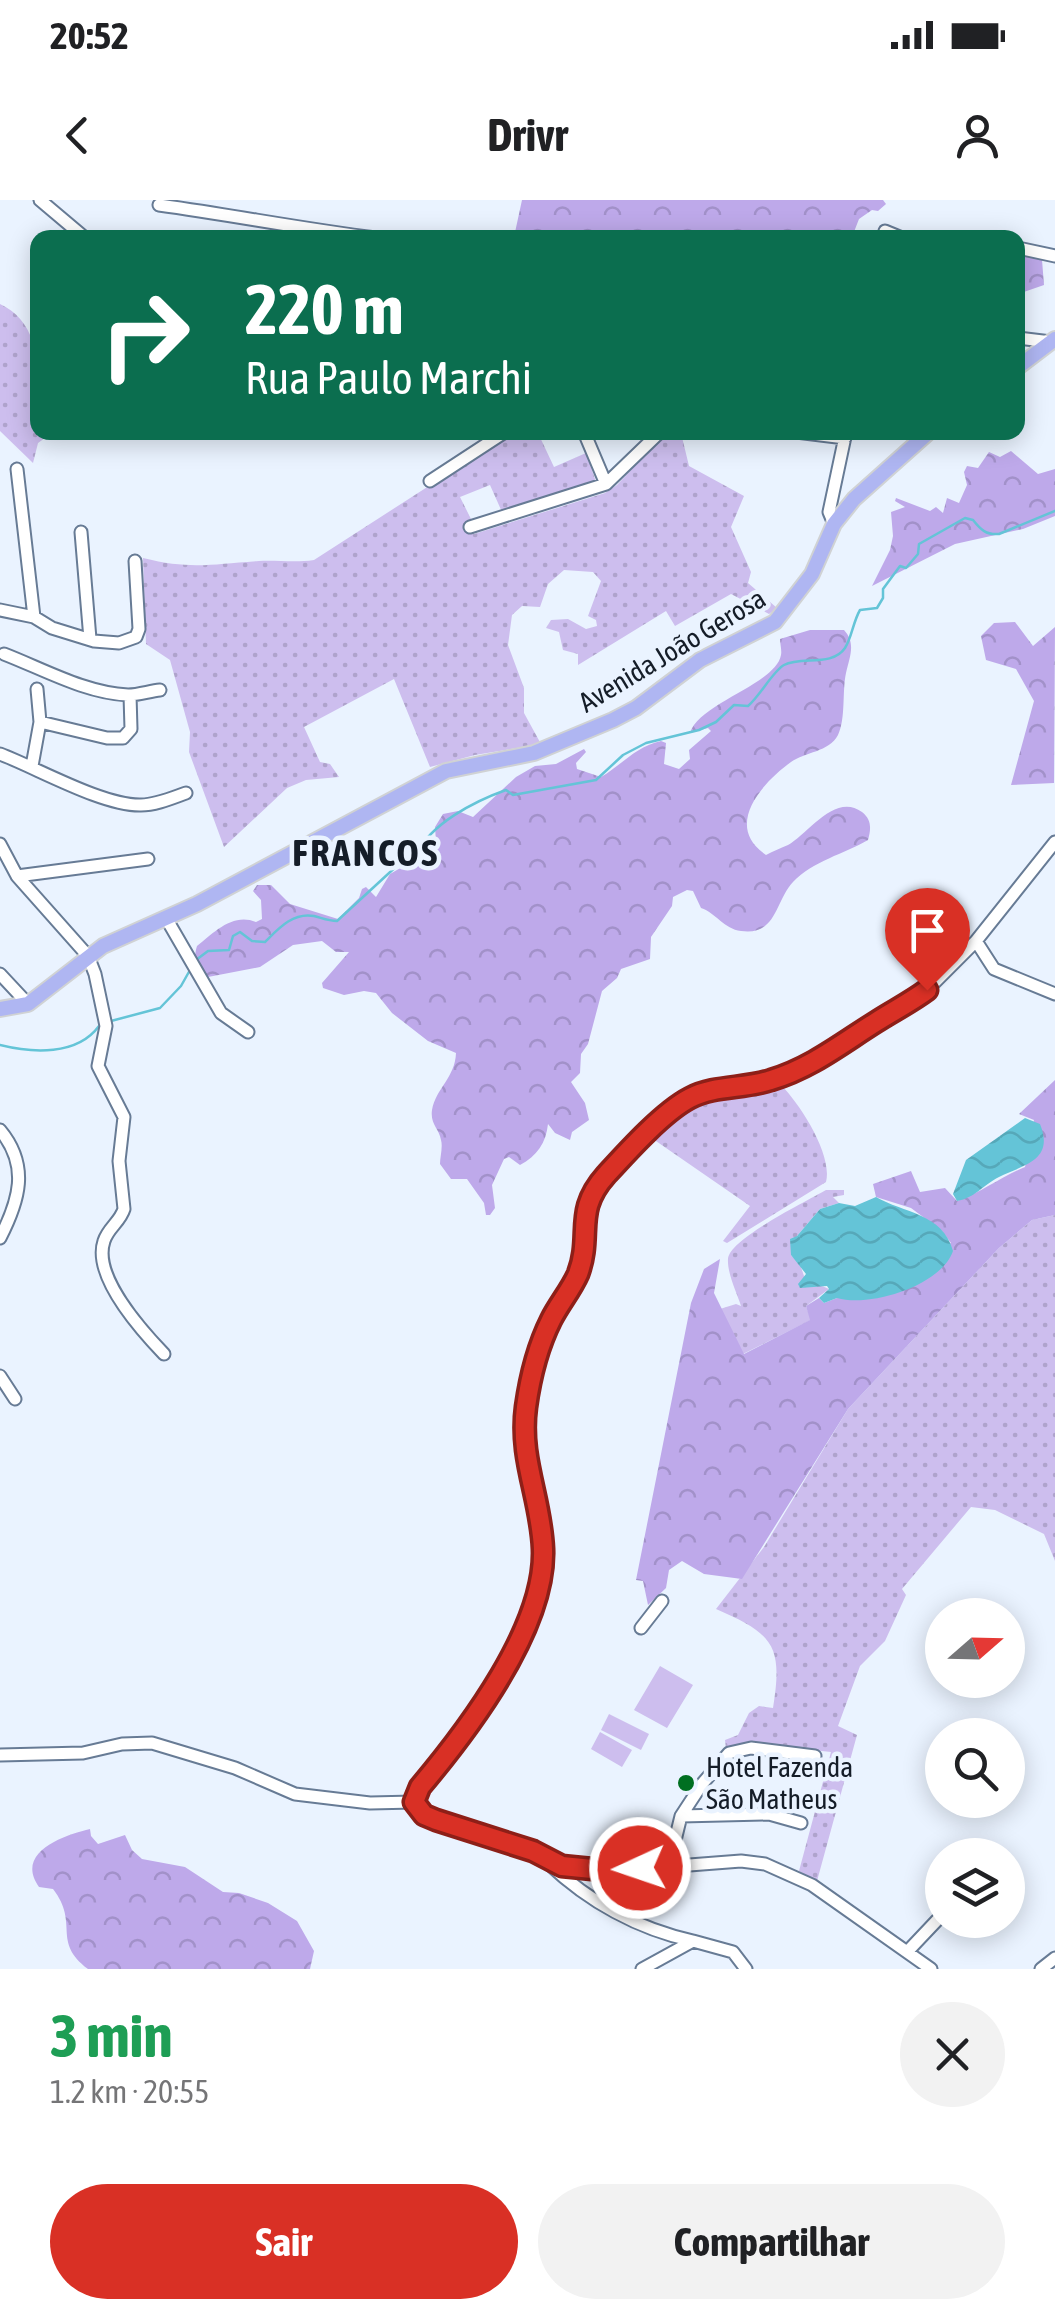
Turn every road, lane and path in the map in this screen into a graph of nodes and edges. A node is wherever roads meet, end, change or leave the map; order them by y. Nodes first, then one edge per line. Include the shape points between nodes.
1 (40, 200) edge
2 (160, 205) dead end
3 (76, 230) edge
4 (311, 230) edge
5 (1025, 250) edge
6 (1055, 256) edge
7 (1025, 338) edge
8 (1053, 340) edge
9 (1025, 362) edge
10 (492, 440) edge
11 (587, 440) edge
12 (652, 440) edge
13 (845, 440) edge
14 (920, 440) edge
15 (16, 468) dead end
16 (430, 481) dead end
17 (606, 484) junction
18 (834, 524) junction
19 (470, 527) dead end
20 (81, 532) dead end
21 (135, 562) dead end
22 (0, 610) edge
23 (34, 616) junction
24 (90, 640) junction
25 (4, 654) dead end
26 (37, 688) dead end
27 (160, 690) dead end
28 (130, 695) junction
29 (40, 722) junction
30 (0, 754) edge
31 (32, 766) junction
32 (186, 793) dead end
33 (1055, 842) edge
34 (0, 844) edge
35 (148, 859) dead end
36 (17, 876) junction
37 (166, 918) junction
38 (976, 941) junction
39 (88, 956) junction
40 (0, 974) edge
41 (1055, 994) edge
42 (28, 1004) junction
43 (0, 1009) edge
44 (248, 1032) dead end
45 (0, 1130) edge
46 (0, 1238) edge
47 (164, 1354) dead end
48 (0, 1376) edge
49 (15, 1399) dead end
50 (662, 1601) dead end
51 (640, 1628) dead end
52 (0, 1755) edge
53 (816, 1756) dead end
54 (414, 1802) junction
55 (681, 1816) junction
56 (801, 1822) dead end
57 (541, 1857) junction
58 (669, 1864) junction
59 (925, 1933) edge
60 (693, 1940) junction
61 (907, 1952) junction
62 (1055, 1958) edge
63 (642, 1969) edge
64 (746, 1969) edge
65 (931, 1969) edge
66 (1040, 1969) edge

1 - 3 street
2 - 4 street
5 - 6 street
7 - 8 street
8 - 9 main road
10 - 16 street
11 - 17 street
12 - 17 street
13 - 18 street via 828,512
14 - 18 main road, Avenida João Gerosa
15 - 23 street
17 - 19 street
18 - 37 main road, Avenida João Gerosa via 812,574 782,616 680,672 636,708 554,747 446,771
20 - 24 street
21 - 24 street via 136,638
22 - 23 street
23 - 24 street
25 - 28 street
26 - 29 street
27 - 28 street
28 - 29 street via 131,729 123,738
29 - 31 street
30 - 31 street
31 - 32 street via 133,805
33 - 38 street
34 - 36 street
35 - 36 street
36 - 39 street
37 - 39 main road, Avenida João Gerosa
37 - 44 street via 222,1013
38 - 41 street via 994,969
38 - 54 street via 914,1000 806,1067 686,1100 590,1195 578,1273 550,1322 526,1404 523,1439 543,1548 536,1589 489,1696
39 - 42 main road, Avenida João Gerosa
39 - 47 street via 106,1026 98,1066 124,1117 124,1208 104,1238 102,1257 124,1306
40 - 42 street
42 - 43 main road, Avenida João Gerosa
45 - 46 street via 20,1191
48 - 49 street
50 - 51 street
52 - 54 street via 152,1743 296,1794
53 - 55 street via 751,1748 730,1753
54 - 57 street via 424,1815
55 - 56 street via 769,1814
55 - 58 street
57 - 58 street via 580,1870
57 - 60 street via 595,1902
58 - 61 street via 765,1864 812,1885
59 - 61 street
60 - 63 street
60 - 64 street via 732,1952
61 - 65 street
62 - 66 street

